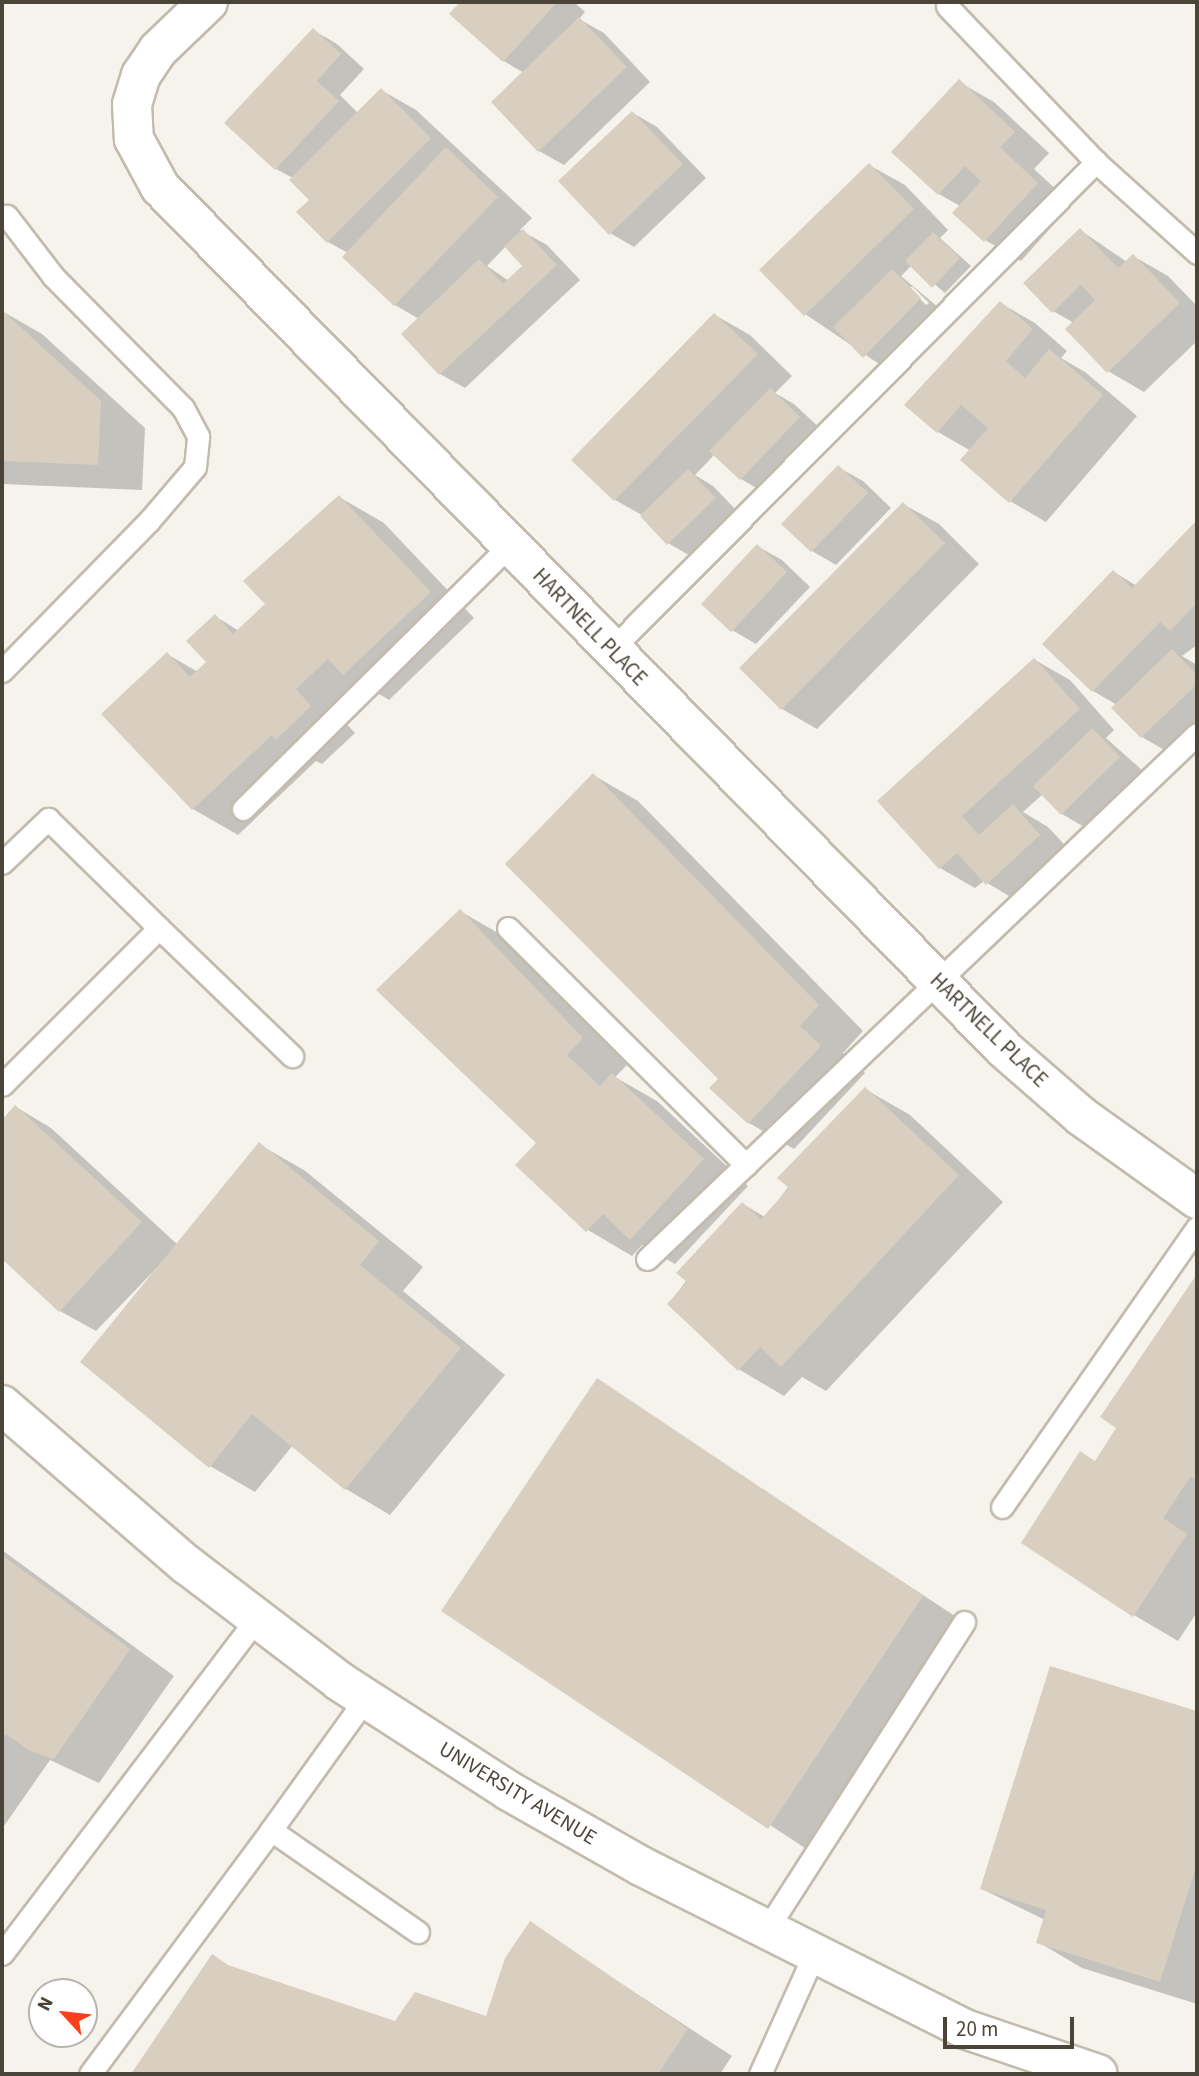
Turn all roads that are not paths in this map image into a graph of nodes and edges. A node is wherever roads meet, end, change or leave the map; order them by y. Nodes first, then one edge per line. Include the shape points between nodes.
1 (208, 2) edge
2 (947, 6) dead end
3 (1096, 162) junction
4 (7, 216) dead end
5 (1197, 253) edge
6 (510, 545) junction
7 (612, 649) junction
8 (2, 671) edge
9 (1197, 734) edge
10 (243, 809) dead end
11 (2, 863) edge
12 (159, 928) junction
13 (508, 928) dead end
14 (938, 981) junction
15 (292, 1056) dead end
16 (2, 1085) edge
17 (746, 1165) junction
18 (1197, 1199) edge
19 (1197, 1227) edge
20 (648, 1259) dead end
21 (2, 1405) edge
22 (1002, 1507) dead end
23 (257, 1618) junction
24 (964, 1622) dead end
25 (366, 1698) junction
26 (271, 1830) junction
27 (767, 1928) junction
28 (418, 1932) dead end
29 (815, 1952) junction
30 (2, 1954) edge
31 (90, 2074) edge
32 (760, 2074) edge
33 (1098, 2074) edge

1 - 6 street, HARTNELL PLACE via 158,50 141,75 132,104 134,139 142,161 160,187
2 - 3 lane
3 - 5 lane
3 - 7 lane
4 - 8 lane via 53,276 183,408 198,436 195,467 148,522
6 - 7 street, HARTNELL PLACE
6 - 10 lane
7 - 14 street, HARTNELL PLACE
9 - 14 lane
11 - 12 lane via 48,819
12 - 15 lane
12 - 16 lane
13 - 17 lane
14 - 17 lane
14 - 18 street, HARTNELL PLACE via 1004,1049 1081,1116
17 - 20 lane
19 - 22 lane
21 - 23 street, UNIVERSITY AVENUE via 187,1565
23 - 25 street, UNIVERSITY AVENUE
23 - 30 lane
24 - 27 lane
25 - 26 lane
25 - 27 street, UNIVERSITY AVENUE via 509,1791 641,1866
26 - 28 lane
26 - 31 lane
27 - 29 street, UNIVERSITY AVENUE
29 - 32 lane
29 - 33 street, UNIVERSITY AVENUE via 965,2029

